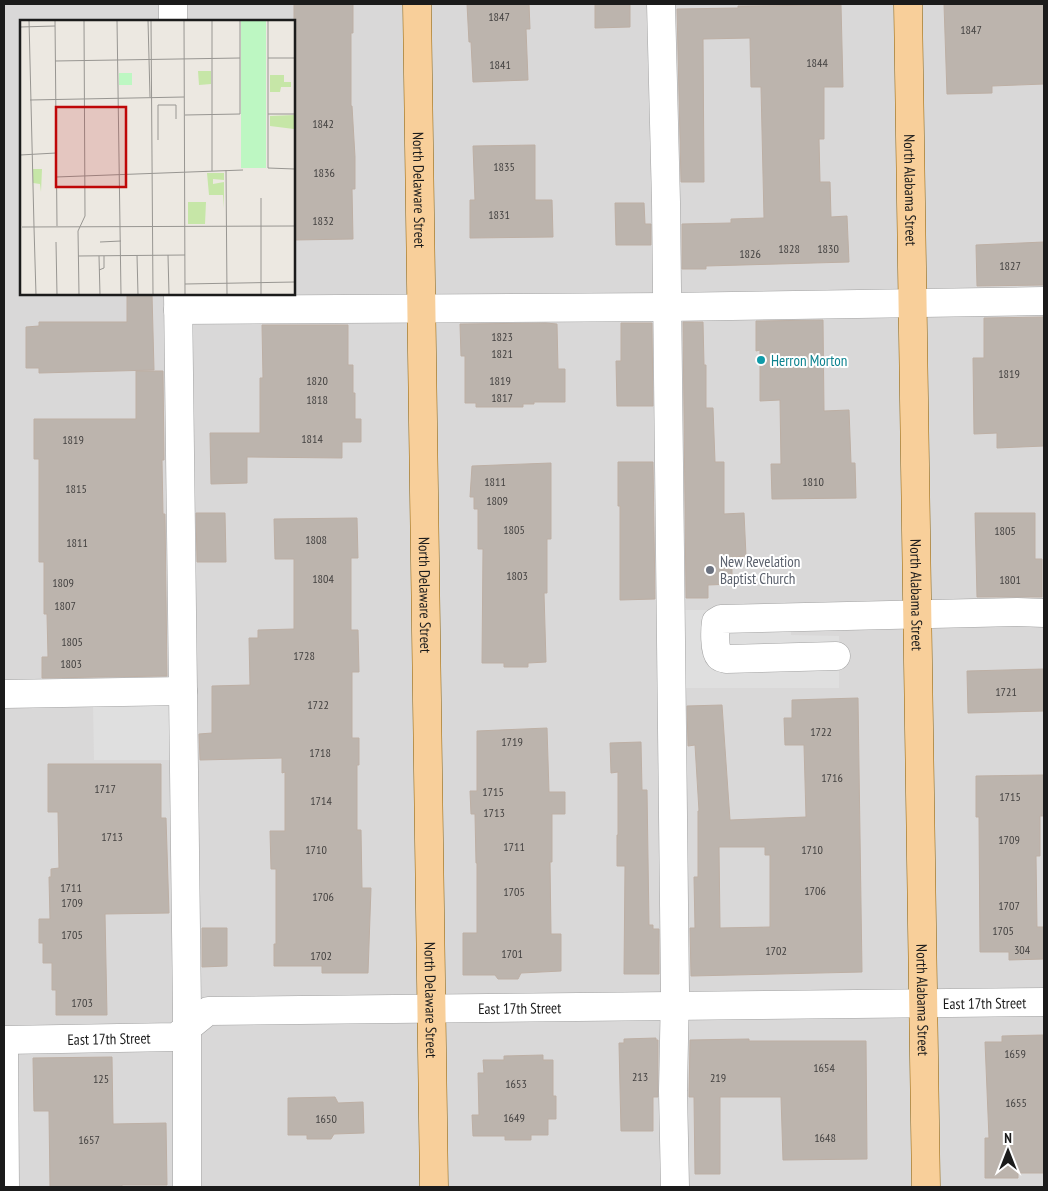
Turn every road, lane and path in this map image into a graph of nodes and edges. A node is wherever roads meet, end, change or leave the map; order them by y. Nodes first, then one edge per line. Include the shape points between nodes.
1 (173, 4) edge
2 (417, 4) edge
3 (661, 4) edge
4 (908, 4) edge
5 (173, 20) edge
6 (1044, 301) edge
7 (178, 302) edge
8 (912, 303) junction
9 (667, 307) junction
10 (422, 308) junction
11 (1044, 613) edge
12 (917, 614) junction
13 (836, 656) dead end
14 (183, 691) junction
15 (4, 694) edge
16 (1044, 1002) edge
17 (923, 1003) junction
18 (675, 1006) junction
19 (432, 1009) junction
20 (186, 1028) junction
21 (4, 1040) edge
22 (4, 1052) edge
23 (5, 1187) edge
24 (187, 1187) edge
25 (434, 1187) edge
26 (675, 1187) edge
27 (926, 1187) edge

1 - 5 street
2 - 10 main road, North Delaware Street
3 - 9 street
4 - 8 main road, North Alabama Street
6 - 8 street
7 - 10 street
7 - 14 street
8 - 9 street
8 - 12 main road, North Alabama Street
9 - 10 street
9 - 18 street
10 - 19 main road, North Delaware Street
11 - 12 street
12 - 13 street via 721,619 716,622 717,654 726,659
12 - 17 main road, North Alabama Street
14 - 15 street
14 - 20 street
16 - 17 street, East 17th Street
17 - 18 street, East 17th Street
17 - 27 main road, North Alabama Street
18 - 19 street, East 17th Street
18 - 26 street
19 - 20 street, East 17th Street via 208,1011
19 - 25 main road, North Delaware Street
20 - 21 street, East 17th Street via 176,1038
20 - 24 street
22 - 23 street

